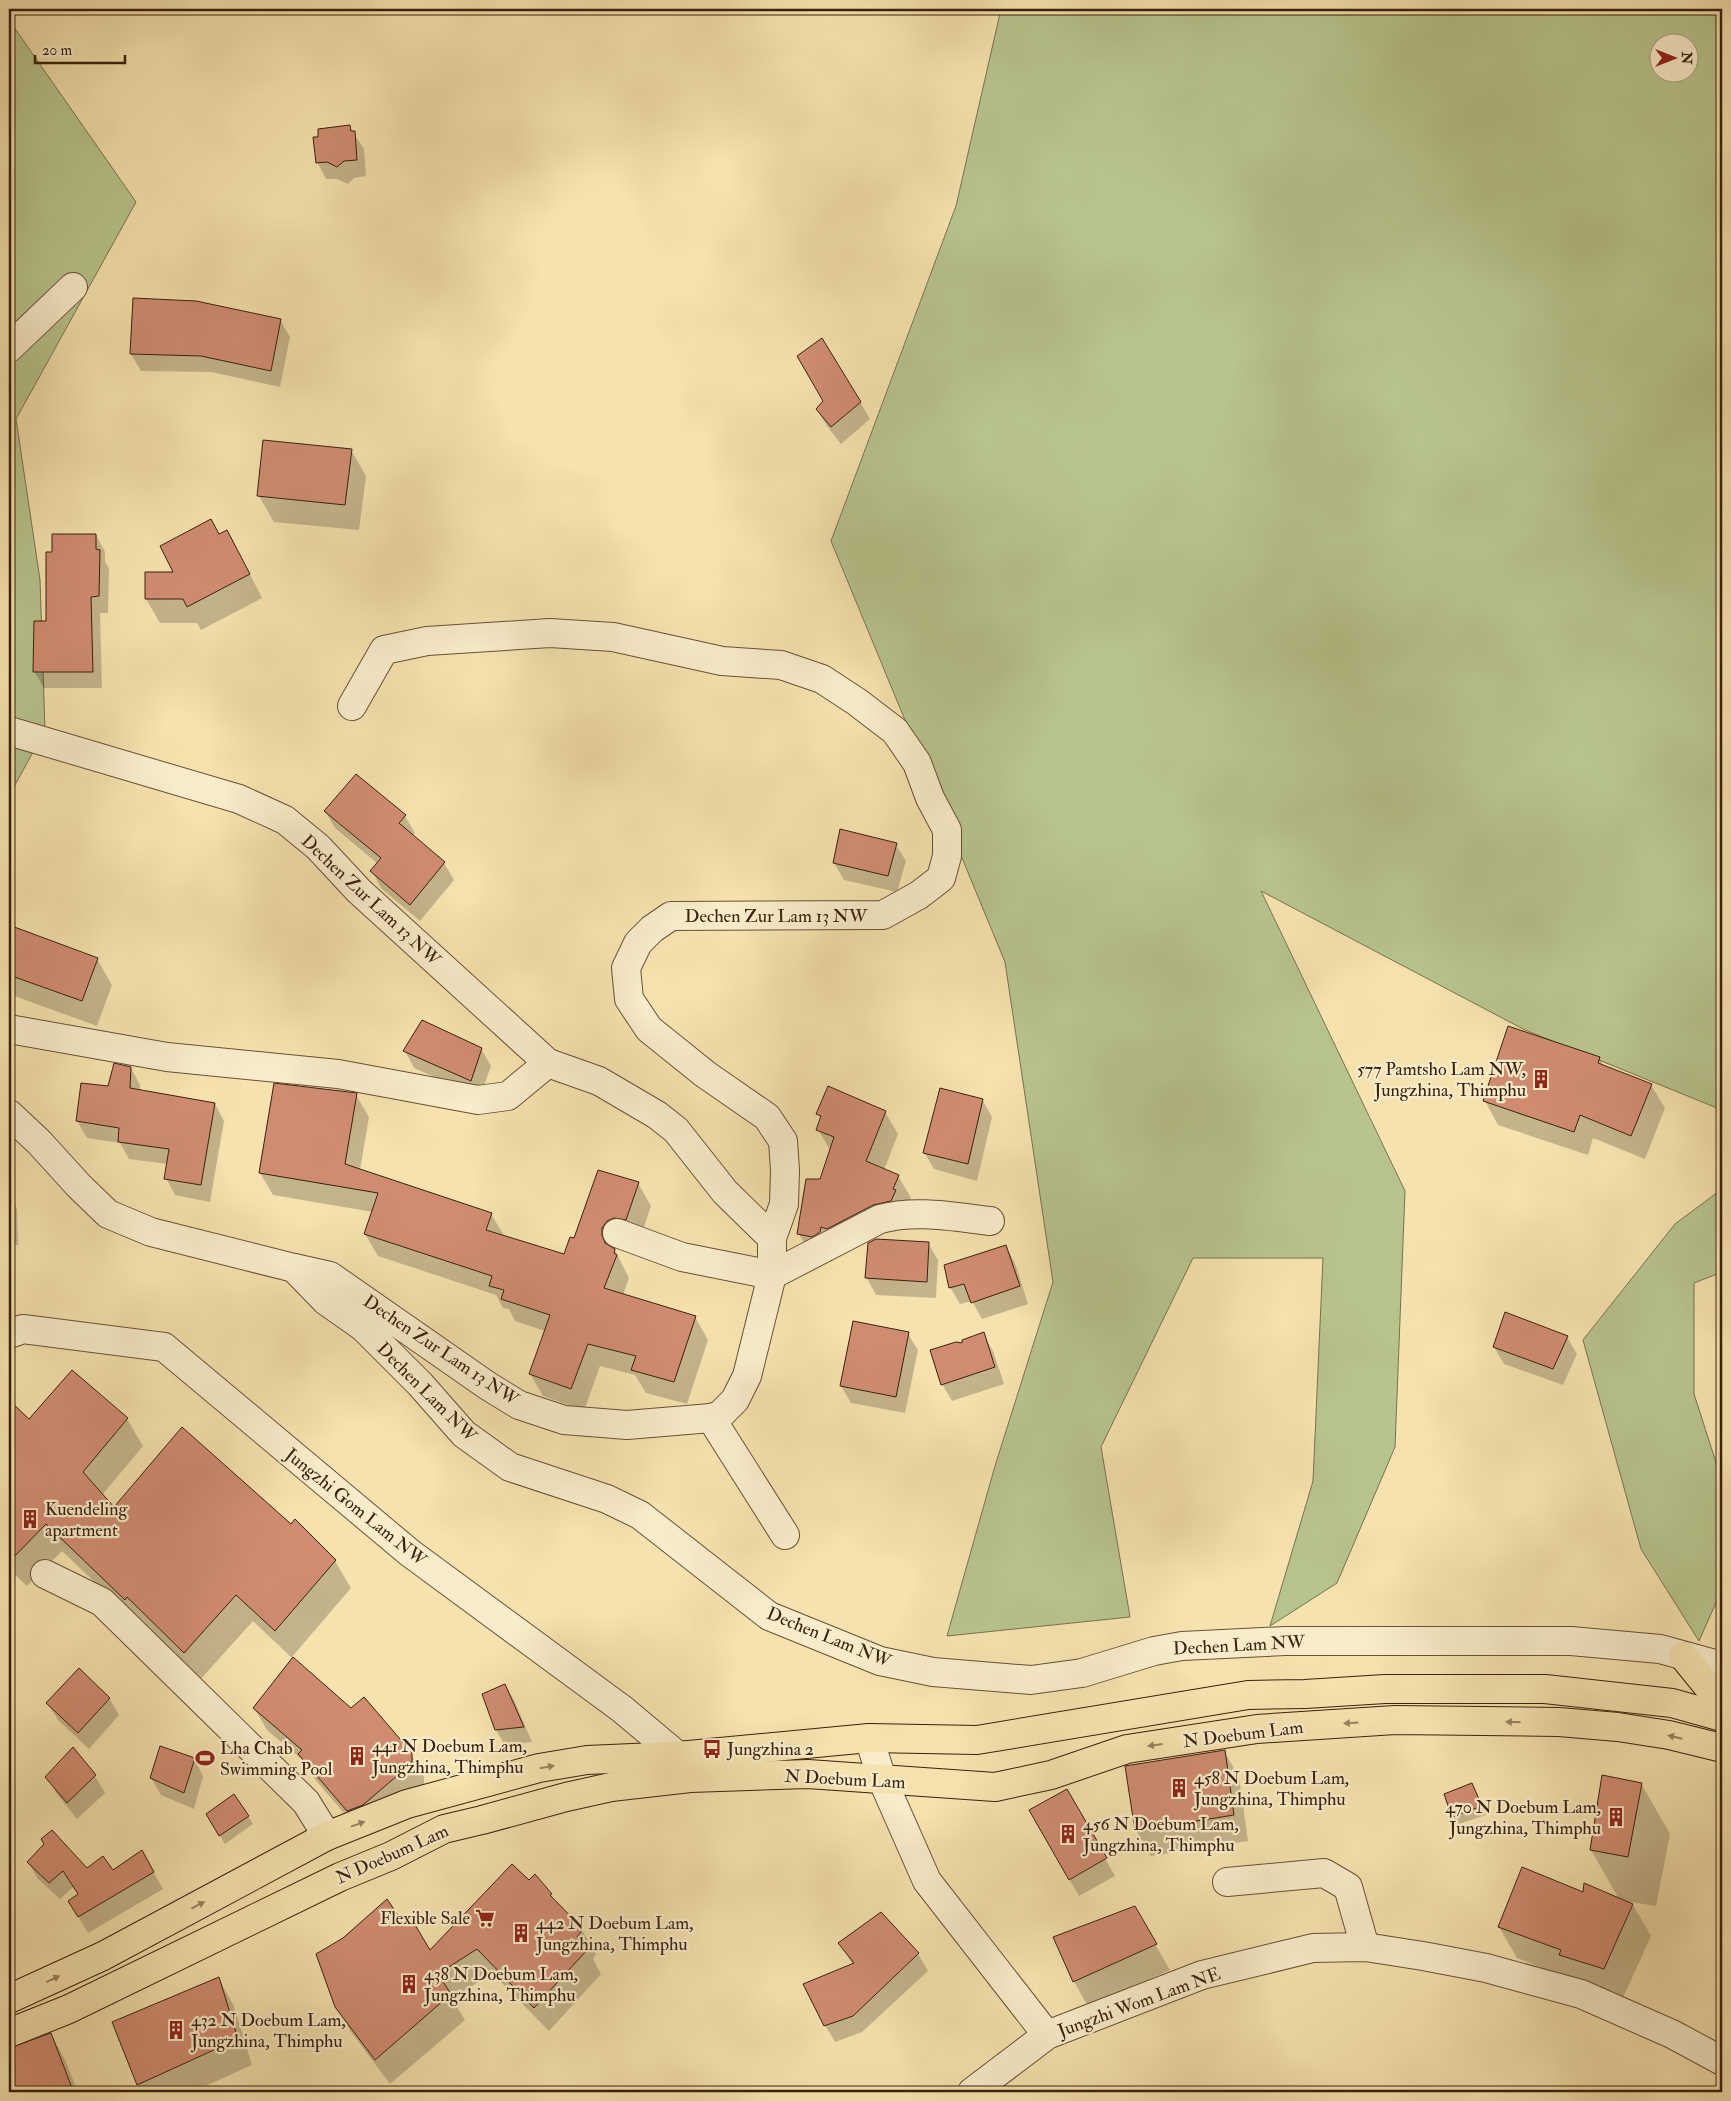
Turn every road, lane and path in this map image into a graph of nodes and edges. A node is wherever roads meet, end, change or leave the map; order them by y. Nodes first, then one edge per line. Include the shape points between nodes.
1 (72, 287) dead end
2 (9, 348) edge
3 (352, 706) dead end
4 (9, 731) edge
5 (9, 1029) edge
6 (548, 1063) junction
7 (9, 1114) edge
8 (990, 1221) dead end
9 (617, 1232) dead end
10 (772, 1238) junction
11 (294, 1268) junction
12 (772, 1274) junction
13 (9, 1334) edge
14 (711, 1418) junction
15 (785, 1534) dead end
16 (45, 1574) dead end
17 (1683, 1656) junction
18 (1722, 1666) edge
19 (1722, 1704) edge
20 (1722, 1717) edge
21 (869, 1738) junction
22 (1722, 1748) edge
23 (678, 1756) junction
24 (882, 1779) junction
25 (327, 1836) junction
26 (1227, 1882) dead end
27 (1365, 1947) junction
28 (9, 1999) edge
29 (9, 2033) edge
30 (1047, 2035) junction
31 (1722, 2061) edge
32 (972, 2092) edge

1 - 2 street
3 - 10 street, Dechen Zur Lam 13 NW via 384,650 427,642 550,634 613,638 722,661 781,665 822,680 858,702 895,731 918,764 930,798 947,830 947,856 941,878 919,895 883,915 671,916 638,943 626,968 629,999 649,1029 705,1074 767,1117 783,1141 784,1204
4 - 6 street, Dechen Zur Lam 13 NW via 239,799 285,820 318,847 359,891
5 - 6 street via 167,1058 338,1074 478,1100 508,1096
6 - 10 street via 599,1081 657,1114 676,1130 725,1192
7 - 11 street via 108,1214 151,1232
8 - 12 street via 898,1214 880,1219
9 - 12 street via 682,1257
10 - 12 street, Dechen Zur Lam 13 NW
11 - 14 street, Dechen Zur Lam 13 NW via 330,1276 519,1404 564,1420 627,1425
11 - 17 street, Dechen Lam NW via 326,1301 363,1327 464,1434 510,1467 607,1499 640,1515 769,1616 880,1661 933,1672 1031,1680 1082,1673 1182,1646 1285,1641 1572,1641 1660,1650
12 - 14 street, Dechen Zur Lam 13 NW via 747,1376 736,1400 720,1415
13 - 23 street, Jungzhi Gom Lam NW via 23,1329 164,1348 410,1553 622,1709
14 - 15 street
16 - 25 street via 102,1602 306,1802
17 - 18 street, Dechen Lam NW
17 - 19 main road
20 - 21 main road, N Doebum Lam via 1672,1703 1545,1689 1385,1689 1248,1694 977,1740
21 - 23 main road, N Doebum Lam
21 - 24 street
22 -> 24 main road, N Doebum Lam via 1618,1727 1559,1722 1395,1720 1257,1730 1127,1749 1051,1775 995,1787
25 -> 23 main road, N Doebum Lam via 407,1804 539,1768 587,1760
24 - 29 main road, N Doebum Lam via 808,1774 690,1778 611,1787 444,1828 69,2009
24 - 30 street via 927,1881
28 -> 25 main road, N Doebum Lam via 103,1956
26 - 27 street via 1324,1873 1348,1887
27 - 30 street, Jungzhi Wom Lam NE via 1313,1948 1202,1975
27 - 31 street, Jungzhi Wom Lam NE via 1486,1968 1581,1994 1672,2034
30 - 32 street, Jungzhi Wom Lam NE

